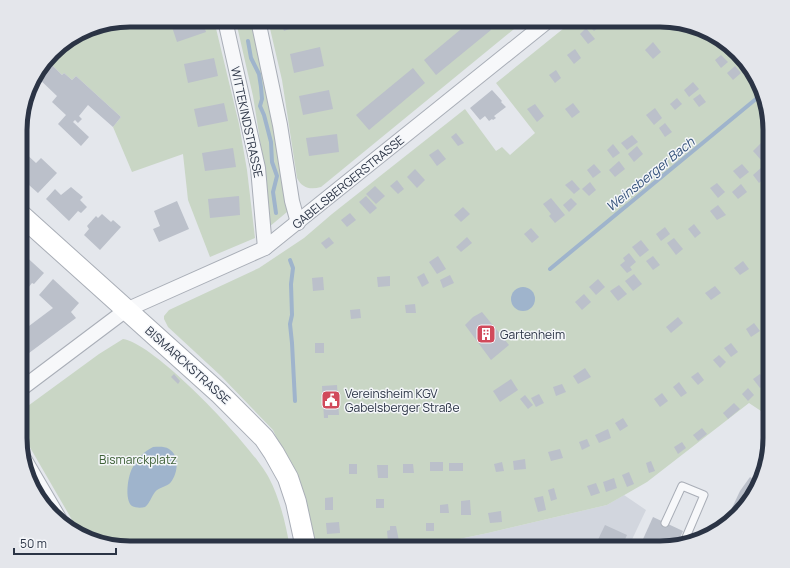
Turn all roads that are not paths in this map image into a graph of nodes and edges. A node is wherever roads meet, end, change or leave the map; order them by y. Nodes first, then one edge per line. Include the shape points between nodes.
1 (227, 27) edge
2 (259, 27) edge
3 (540, 27) edge
4 (27, 221) edge
5 (298, 223) junction
6 (265, 248) junction
7 (126, 310) junction
8 (27, 385) edge
9 (34, 476) edge
10 (49, 501) edge
11 (665, 523) dead end
12 (686, 537) edge
13 (304, 541) edge

1 - 6 street, WITTEKINDSTRASSE via 258,168
2 - 5 street
3 - 5 street, GABELSBERGERSTRASSE
4 - 7 main road, BISMARCKSTRASSE
5 - 6 street, GABELSBERGERSTRASSE
6 - 7 street, GABELSBERGERSTRASSE
7 - 8 street, GABELSBERGERSTRASSE
7 - 13 main road, BISMARCKSTRASSE via 219,393 264,438 288,478
9 - 10 street
11 - 12 lane via 682,486 704,495

